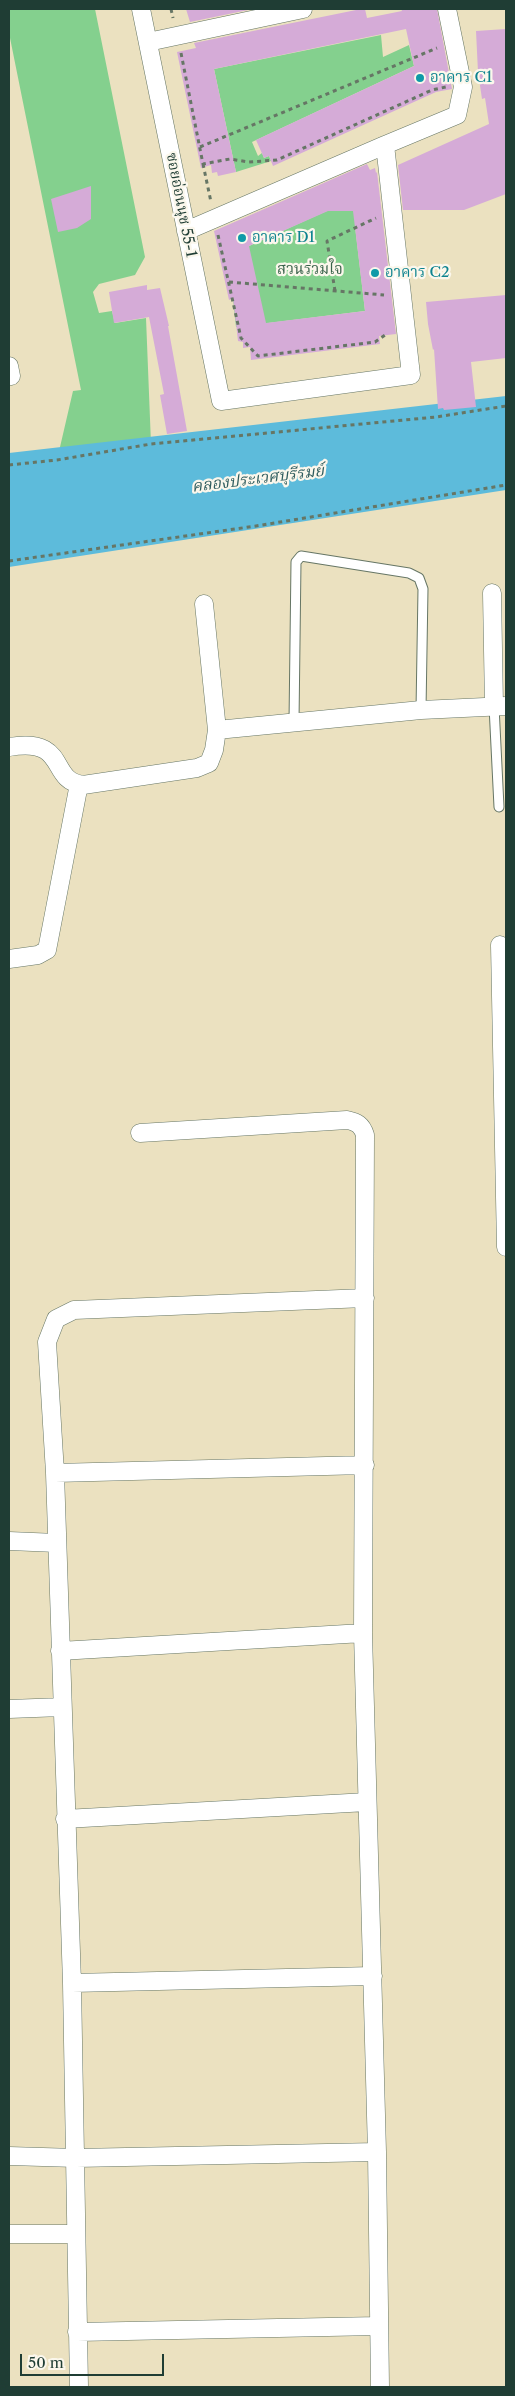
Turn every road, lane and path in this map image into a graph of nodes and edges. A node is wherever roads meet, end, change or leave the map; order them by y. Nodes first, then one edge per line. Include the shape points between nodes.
1 (141, 9) edge
2 (171, 9) edge
3 (303, 9) edge
4 (447, 9) edge
5 (177, 36) junction
6 (148, 42) junction
7 (442, 54) dead end
8 (447, 78) dead end
9 (385, 145) junction
10 (200, 147) junction
11 (203, 164) junction
12 (382, 216) dead end
13 (215, 218) junction
14 (186, 230) junction
15 (229, 282) junction
16 (335, 291) junction
17 (389, 296) dead end
18 (393, 329) dead end
19 (506, 406) edge
20 (9, 465) edge
21 (506, 484) edge
22 (9, 561) edge
23 (492, 593) dead end
24 (204, 604) dead end
25 (500, 706) edge
26 (421, 710) junction
27 (294, 722) junction
28 (217, 730) junction
29 (9, 747) edge
30 (79, 784) junction
31 (499, 807) dead end
32 (500, 945) dead end
33 (9, 959) edge
34 (140, 1133) dead end
35 (506, 1248) edge
36 (365, 1298) junction
37 (365, 1465) junction
38 (55, 1473) junction
39 (9, 1541) edge
40 (57, 1543) junction
41 (363, 1633) junction
42 (60, 1651) junction
43 (62, 1707) junction
44 (9, 1710) edge
45 (367, 1802) junction
46 (65, 1819) junction
47 (373, 1976) junction
48 (72, 1983) junction
49 (378, 2152) junction
50 (9, 2156) edge
51 (76, 2158) junction
52 (9, 2234) edge
53 (76, 2234) junction
54 (378, 2326) junction
55 (77, 2332) junction
56 (79, 2387) edge
57 (380, 2387) edge

1 - 6 street, ซอยอ่อนนุช 55-1
2 - 5 path
3 - 5 street
4 - 9 street via 463,87 457,115
5 - 6 street
5 - 10 path
6 - 14 street, ซอยอ่อนนุช 55-1
7 - 10 path via 441,46
8 - 11 path via 448,86 432,90 277,160 249,162 230,159
9 - 13 street
9 - 14 street, ซอยอ่อนนุช 55-1 via 412,375 221,401
10 - 11 path
11 - 13 path
12 - 16 path via 327,241
13 - 14 street
13 - 15 path
15 - 16 path
15 - 18 path via 241,338 258,356 375,342
16 - 17 path
19 - 20 path via 436,417 151,444
21 - 22 path via 256,526
23 - 25 street
24 - 28 street
25 - 26 street
25 - 31 lane
26 - 27 street
26 - 27 lane via 423,589 418,578 410,573 301,556 296,562
27 - 28 street
28 - 30 street via 209,763 197,768
29 - 30 street via 41,747 52,754 72,782
30 - 33 street via 47,950 38,955
32 - 35 street
34 - 36 street via 356,1122 365,1135
36 - 37 street
36 - 38 street via 74,1310 56,1319 47,1342
37 - 38 street
37 - 41 street
38 - 40 street
39 - 40 street
40 - 42 street
41 - 42 street
41 - 45 street
42 - 43 street
43 - 44 street
43 - 46 street
45 - 46 street
45 - 47 street
46 - 48 street
47 - 48 street
47 - 49 street
48 - 51 street
49 - 51 street
49 - 54 street
50 - 51 street
51 - 53 street
52 - 53 street
53 - 55 street
54 - 55 street
54 - 57 street
55 - 56 street

